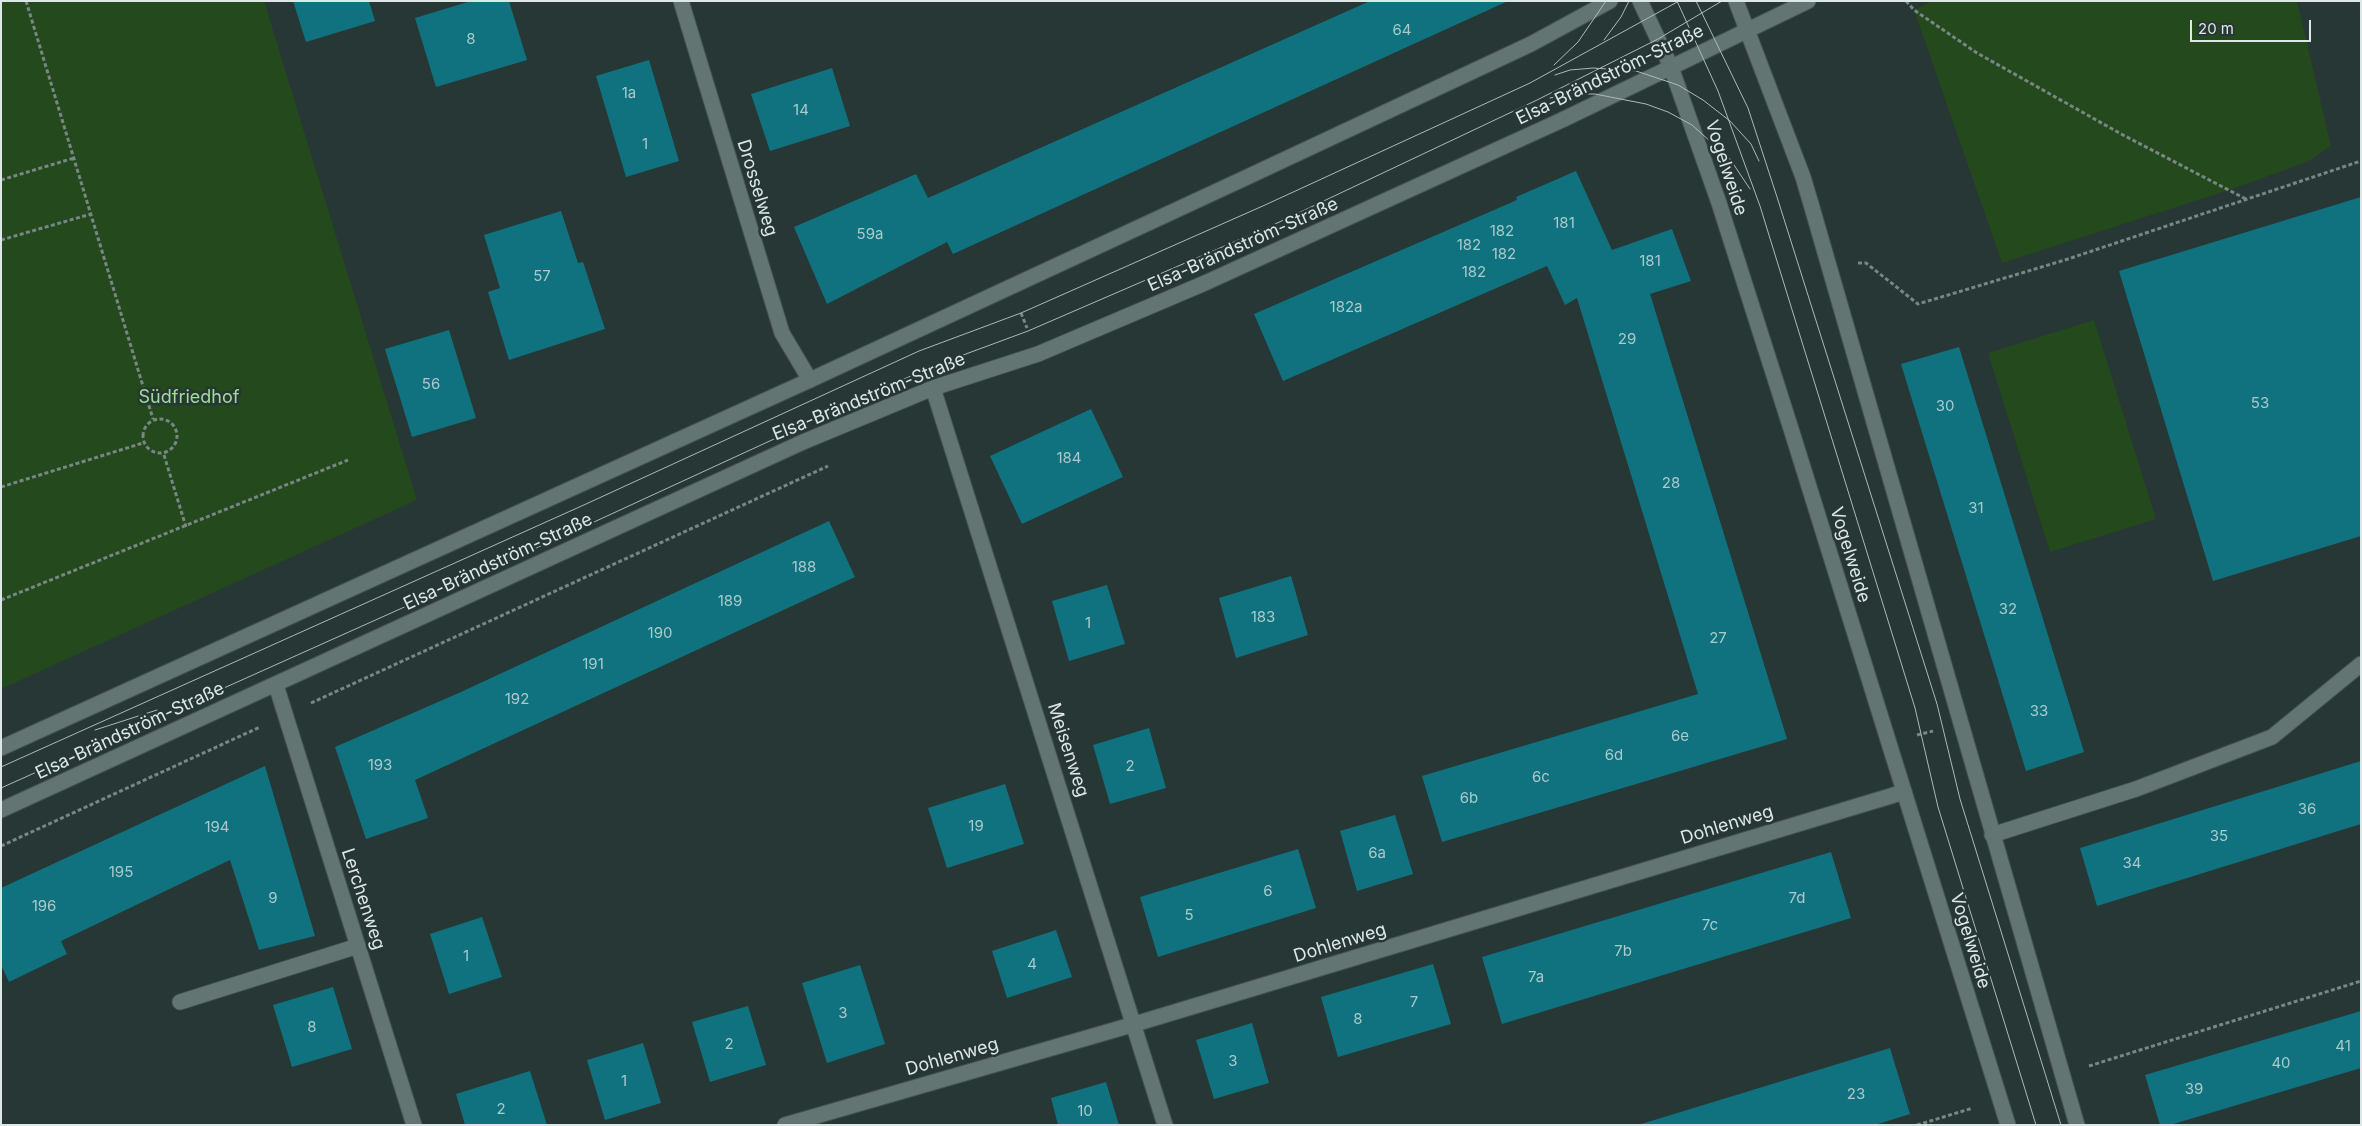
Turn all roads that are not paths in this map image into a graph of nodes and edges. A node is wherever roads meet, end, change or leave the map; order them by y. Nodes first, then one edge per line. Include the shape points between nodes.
1 (681, 1) edge
2 (1610, 1) edge
3 (1640, 1) edge
4 (1736, 1) edge
5 (1808, 1) edge
6 (1748, 29) junction
7 (1671, 67) junction
8 (810, 380) junction
9 (933, 388) junction
10 (2361, 664) edge
11 (276, 685) junction
12 (1, 748) edge
13 (1904, 792) junction
14 (1, 810) edge
15 (1992, 835) junction
16 (358, 946) junction
17 (180, 1002) dead end
18 (1135, 1024) junction
19 (414, 1125) edge
20 (786, 1125) edge
21 (1165, 1125) edge
22 (2008, 1125) edge
23 (2077, 1125) edge

1 - 8 street, Drosselweg via 782,332
2 - 8 street, Elsa-Brändström-Straße via 1531,44
3 - 7 street, Vogelweide
4 - 6 street
5 - 6 street, Elsa-Brändström-Straße
6 - 7 street, Elsa-Brändström-Straße
6 - 15 street via 1803,177
7 - 9 street, Elsa-Brändström-Straße via 1205,283 1038,354
7 - 13 street, Vogelweide via 1719,203
8 - 12 street, Elsa-Brändström-Straße
9 - 11 street, Elsa-Brändström-Straße via 803,442
9 - 18 street, Meisenweg
10 - 15 street via 2272,737 2136,789
11 - 14 street, Elsa-Brändström-Straße
11 - 16 street, Lerchenweg
13 - 18 street, Dohlenweg
13 - 22 street, Vogelweide
15 - 23 street
16 - 17 street
16 - 19 street, Lerchenweg
18 - 20 street, Dohlenweg
18 - 21 street, Meisenweg

